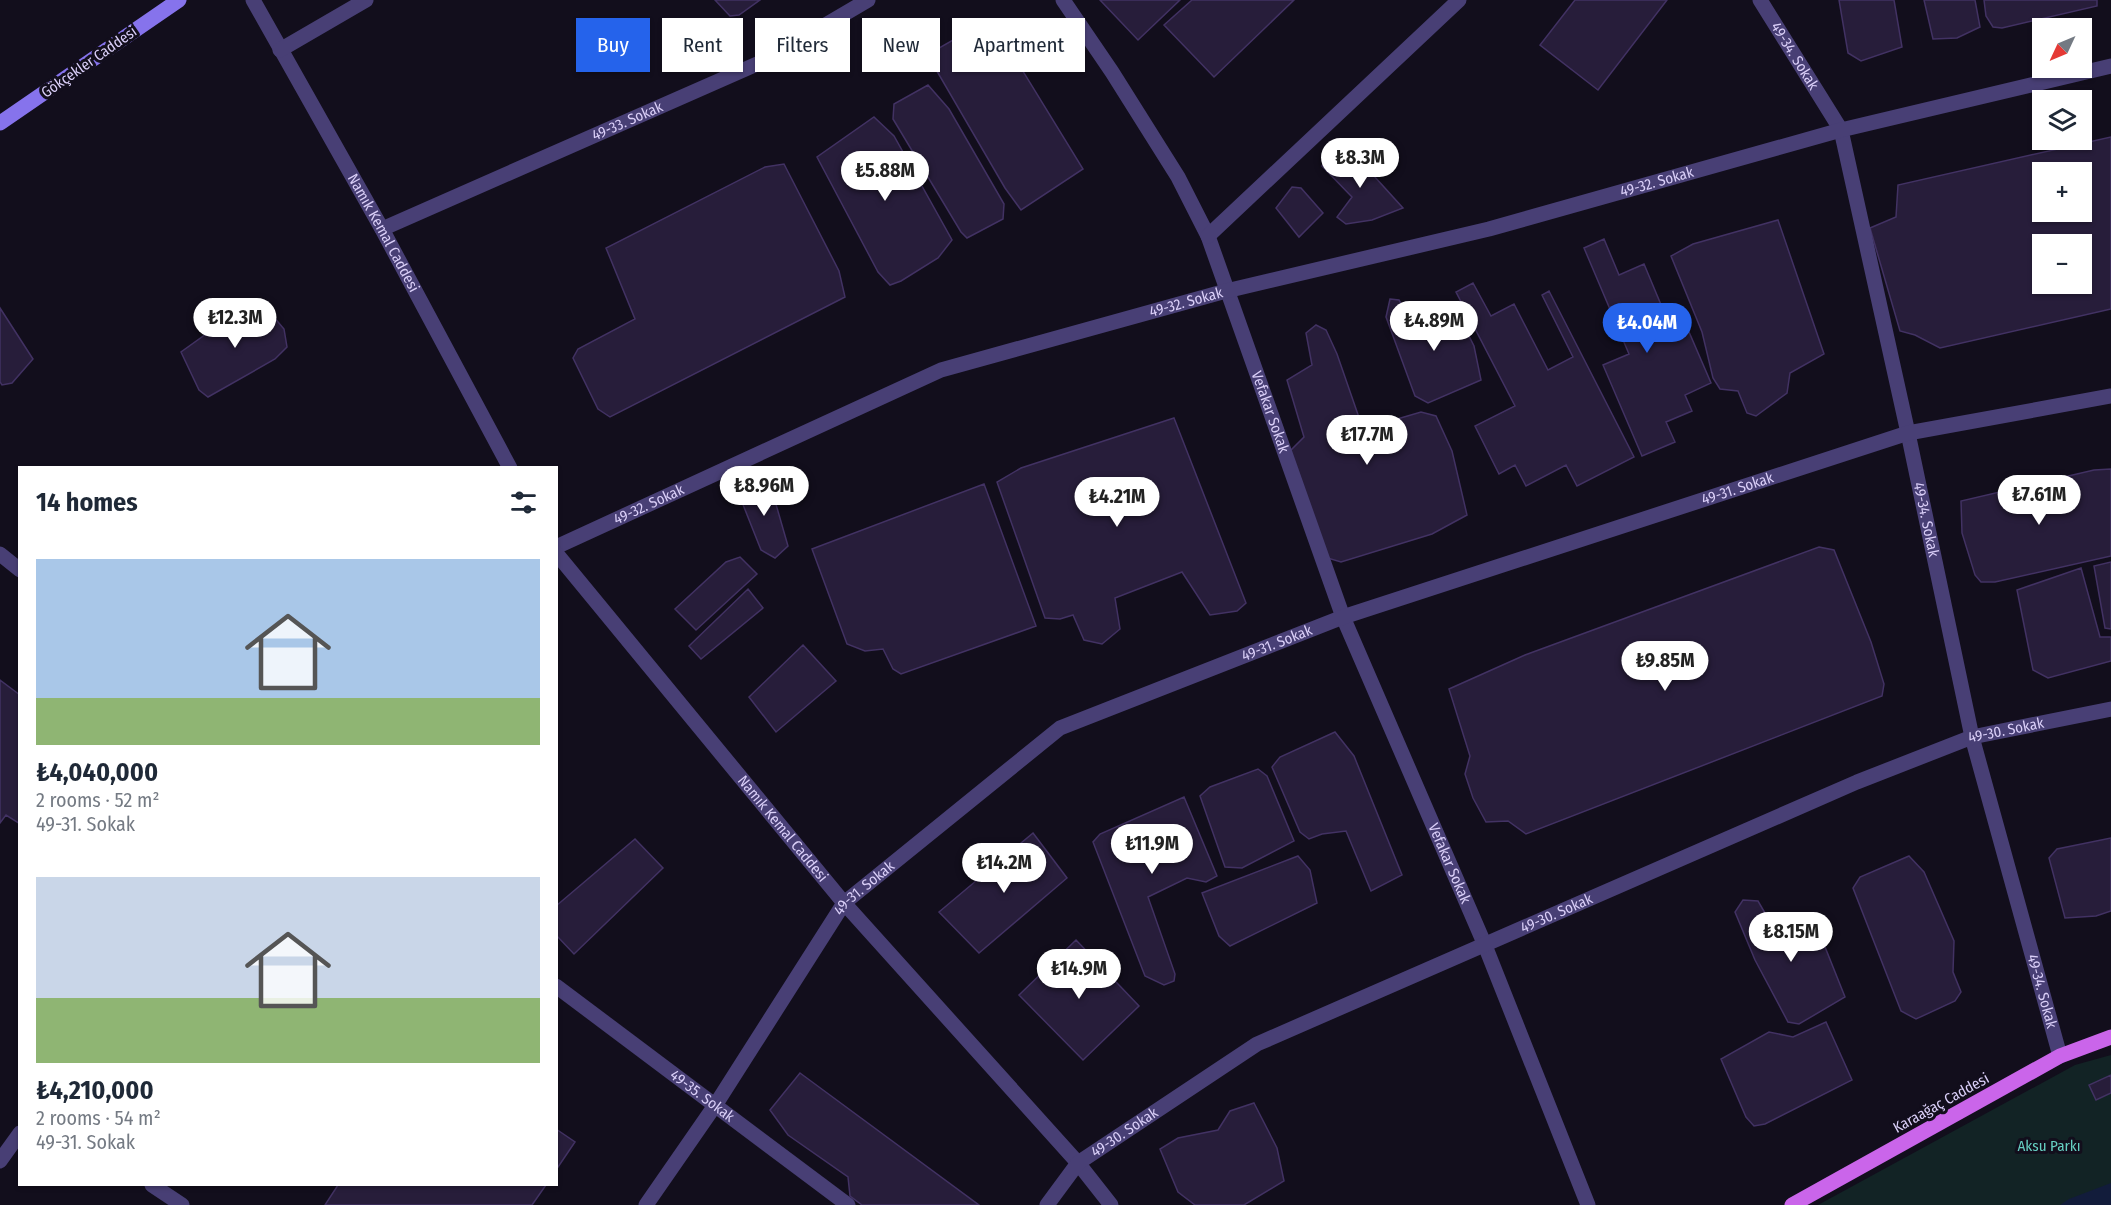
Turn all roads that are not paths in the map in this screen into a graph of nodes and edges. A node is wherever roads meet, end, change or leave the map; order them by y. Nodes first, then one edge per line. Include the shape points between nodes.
1 (179, 0) edge
2 (253, 0) edge
3 (366, 0) edge
4 (868, 0) edge
5 (1063, 0) edge
6 (1459, 0) edge
7 (1760, 0) edge
8 (280, 50) junction
9 (2111, 66) edge
10 (0, 123) edge
11 (1841, 130) junction
12 (382, 229) junction
13 (1208, 236) junction
14 (1226, 291) junction
15 (2111, 396) edge
16 (1908, 433) junction
17 (509, 466) edge
18 (558, 546) edge
19 (0, 554) edge
20 (558, 555) edge
21 (18, 568) edge
22 (1343, 617) junction
23 (2111, 709) edge
24 (1972, 736) junction
25 (843, 903) junction
26 (1484, 943) junction
27 (558, 987) edge
28 (2111, 1037) edge
29 (2061, 1056) junction
30 (716, 1104) junction
31 (18, 1136) edge
32 (0, 1161) edge
33 (1078, 1163) junction
34 (154, 1186) edge
35 (182, 1205) edge
36 (646, 1205) edge
37 (848, 1205) edge
38 (1047, 1205) edge
39 (1111, 1205) edge
40 (1588, 1205) edge
41 (1792, 1205) edge

1 - 10 main road, Gökçekler Caddesi
2 - 8 street, Namık Kemal Caddesi
3 - 8 street
4 - 12 street, 49-33. Sokak via 766,60
5 - 13 street, Vefakar Sokak via 1178,177
6 - 13 street
7 - 11 street, 49-34. Sokak
8 - 12 street, Namık Kemal Caddesi
9 - 11 street, 49-32. Sokak
11 - 14 street, 49-32. Sokak via 1489,229
11 - 16 street, 49-34. Sokak
12 - 17 street, Namık Kemal Caddesi
13 - 14 street, Vefakar Sokak
14 - 18 street, 49-32. Sokak via 941,370
14 - 22 street, Vefakar Sokak
15 - 16 street, 49-31. Sokak
16 - 22 street, 49-31. Sokak
16 - 24 street, 49-34. Sokak
19 - 21 street
20 - 25 street, Namık Kemal Caddesi
22 - 25 street, 49-31. Sokak via 1060,728
22 - 26 street, Vefakar Sokak
23 - 24 street, 49-30. Sokak
24 - 26 street, 49-30. Sokak
24 - 29 street, 49-34. Sokak
25 - 30 street, 49-31. Sokak
25 - 33 street, Namık Kemal Caddesi
26 - 33 street, 49-30. Sokak via 1257,1044
26 - 40 street, Vefakar Sokak
27 - 30 street, 49-35. Sokak
28 - 29 main road, Karaağaç Caddesi
29 - 41 main road, Karaağaç Caddesi
30 - 36 street, 49-31. Sokak
30 - 37 street, 49-35. Sokak
31 - 32 street
33 - 38 street, 49-30. Sokak
33 - 39 street, Namık Kemal Caddesi
34 - 35 street

